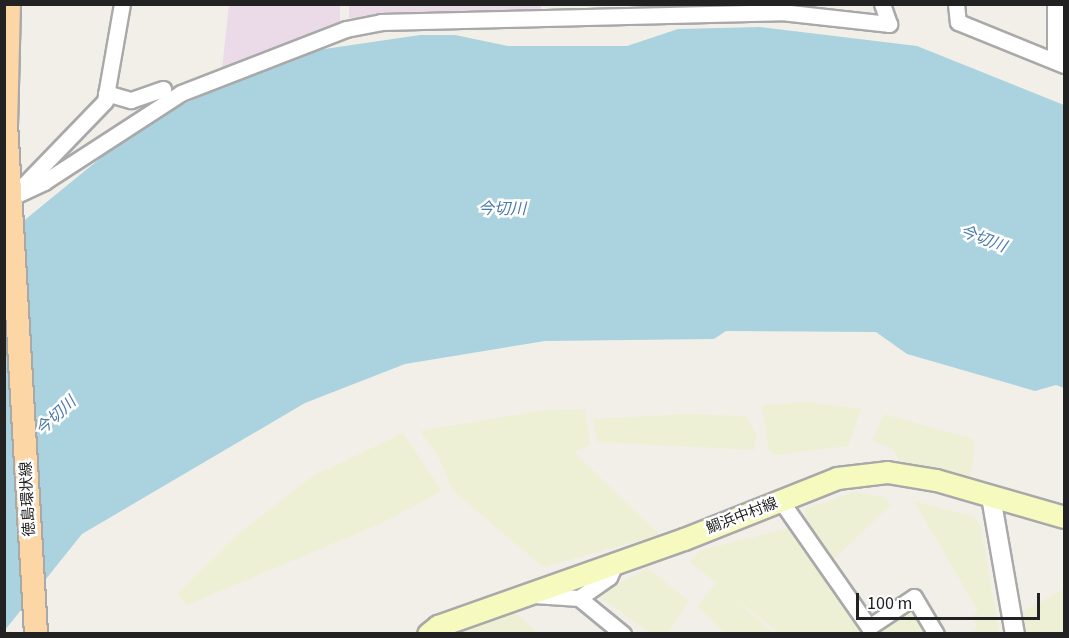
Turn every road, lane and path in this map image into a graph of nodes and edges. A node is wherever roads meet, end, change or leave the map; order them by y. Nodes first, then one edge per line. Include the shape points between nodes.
1 (9, 4) edge
2 (122, 4) edge
3 (882, 4) edge
4 (956, 4) edge
5 (1055, 4) edge
6 (687, 10) edge
7 (1060, 63) edge
8 (163, 89) dead end
9 (106, 93) junction
10 (10, 198) junction
11 (992, 497) junction
12 (781, 501) junction
13 (1065, 518) edge
14 (615, 564) junction
15 (525, 595) junction
16 (579, 598) junction
17 (617, 632) edge
18 (36, 633) edge
19 (428, 633) edge
20 (936, 633) edge
21 (1015, 633) edge

1 - 10 main road, 徳島環状線 via 6,124
2 - 9 street
3 - 6 street via 889,24 781,12
4 - 7 street via 958,22
5 - 7 street
6 - 10 street via 381,22 346,29 181,93 44,182
8 - 9 street via 130,100
9 - 10 street via 105,101 82,129
10 - 18 main road, 徳島環状線
11 - 12 main road, 鯛浜中村線 via 936,480 887,472 837,478
11 - 13 main road, 鯛浜中村線
11 - 21 street
12 - 14 main road, 鯛浜中村線
12 - 20 street via 868,627 914,597
14 - 15 main road, 鯛浜中村線
14 - 16 street via 609,578
15 - 16 street
15 - 19 main road, 鯛浜中村線
16 - 17 street

